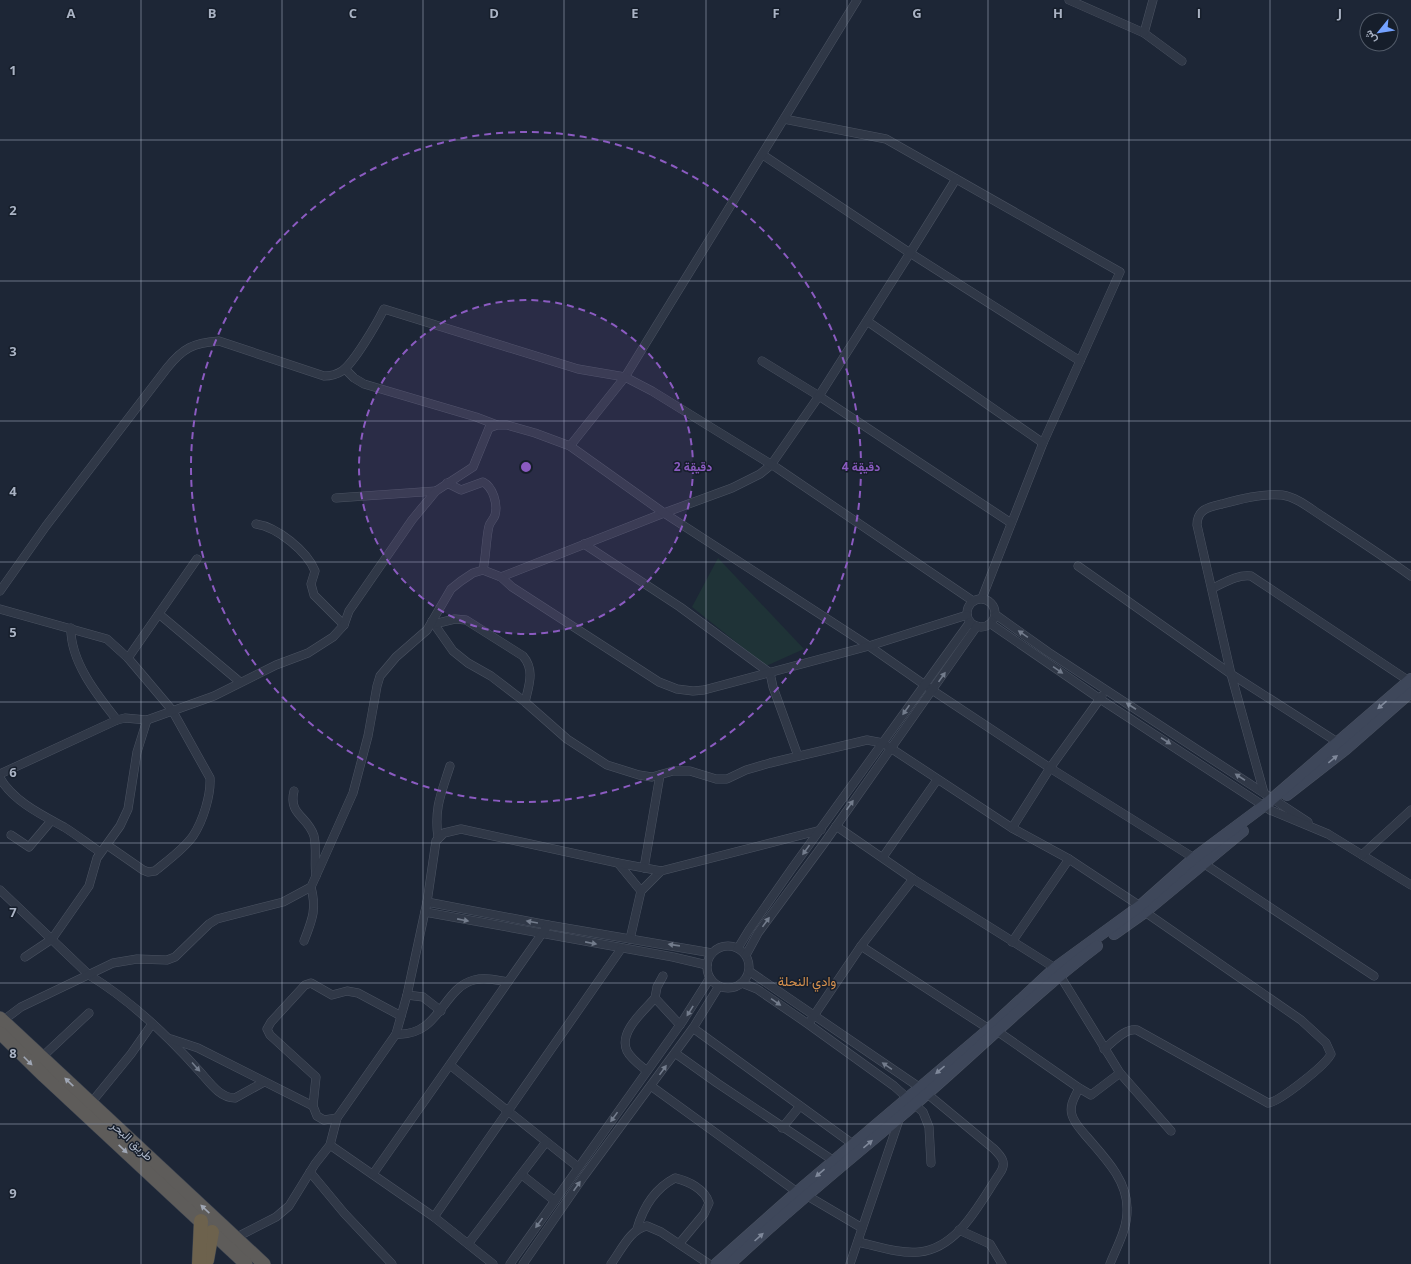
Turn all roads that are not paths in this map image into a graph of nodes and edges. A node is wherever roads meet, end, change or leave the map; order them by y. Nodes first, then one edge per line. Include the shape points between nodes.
1 (857, 0) edge
2 (1069, 0) edge
3 (1153, 0) edge
4 (1144, 33) junction
5 (1182, 61) dead end
6 (784, 119) junction
7 (763, 155) junction
8 (956, 179) junction
9 (910, 253) junction
10 (867, 321) junction
11 (762, 361) dead end
12 (1080, 361) junction
13 (345, 369) junction
14 (625, 377) junction
15 (819, 396) junction
16 (497, 425) junction
17 (1043, 443) junction
18 (570, 446) junction
19 (771, 465) junction
20 (447, 483) junction
21 (436, 491) junction
22 (336, 498) dead end
23 (664, 513) junction
24 (1011, 523) junction
25 (256, 524) dead end
26 (584, 544) junction
27 (197, 559) dead end
28 (1078, 566) dead end
29 (483, 570) junction
30 (1411, 576) edge
31 (501, 577) junction
32 (1213, 588) junction
33 (0, 591) edge
34 (982, 598) junction
35 (973, 601) junction
36 (0, 609) edge
37 (159, 614) junction
38 (996, 615) junction
39 (971, 621) junction
40 (433, 623) junction
41 (991, 624) junction
42 (344, 625) junction
43 (71, 628) junction
44 (869, 646) junction
45 (1048, 652) junction
46 (128, 658) junction
47 (1043, 660) junction
48 (770, 673) junction
49 (1231, 674) junction
50 (240, 682) junction
51 (1410, 684) edge
52 (924, 685) junction
53 (932, 690) junction
54 (1106, 690) junction
55 (1100, 699) junction
56 (525, 702) junction
57 (172, 710) junction
58 (117, 720) junction
59 (147, 720) junction
60 (883, 743) junction
61 (1342, 746) junction
62 (890, 748) junction
63 (798, 756) junction
64 (450, 766) dead end
65 (1050, 768) junction
66 (0, 774) edge
67 (660, 775) junction
68 (0, 778) edge
69 (937, 780) junction
70 (294, 791) dead end
71 (1270, 802) junction
72 (1411, 810) edge
73 (51, 821) junction
74 (836, 826) junction
75 (1012, 828) junction
76 (821, 830) junction
77 (11, 834) dead end
78 (438, 838) junction
79 (107, 845) junction
80 (100, 852) junction
81 (1362, 855) junction
82 (883, 857) junction
83 (1069, 859) junction
84 (1199, 860) junction
85 (618, 864) junction
86 (644, 868) junction
87 (661, 871) junction
88 (316, 877) junction
89 (913, 879) junction
90 (1411, 885) edge
91 (311, 887) junction
92 (0, 890) edge
93 (641, 891) junction
94 (427, 902) junction
95 (1142, 909) junction
96 (425, 912) junction
97 (548, 925) junction
98 (542, 934) junction
99 (52, 939) junction
100 (630, 939) junction
101 (304, 941) dead end
102 (1012, 942) junction
103 (861, 946) junction
104 (738, 948) junction
105 (621, 949) junction
106 (712, 952) junction
107 (746, 955) junction
108 (24, 956) dead end
109 (707, 965) junction
110 (749, 971) junction
111 (1057, 971) junction
112 (88, 975) junction
113 (663, 976) dead end
114 (1374, 976) dead end
115 (710, 978) junction
116 (508, 982) junction
117 (742, 983) junction
118 (719, 986) junction
119 (407, 995) junction
120 (655, 998) junction
121 (697, 999) junction
122 (707, 1006) junction
123 (441, 1011) junction
124 (89, 1012) dead end
125 (401, 1016) junction
126 (814, 1016) junction
127 (1, 1024) edge
128 (152, 1024) junction
129 (808, 1024) junction
130 (680, 1026) junction
131 (693, 1028) junction
132 (993, 1030) junction
133 (396, 1034) junction
134 (169, 1038) junction
135 (1104, 1049) junction
136 (675, 1053) junction
137 (42, 1057) junction
138 (450, 1065) junction
139 (48, 1071) junction
140 (647, 1071) junction
141 (1120, 1073) junction
142 (264, 1082) junction
143 (651, 1086) junction
144 (1079, 1088) junction
145 (923, 1091) junction
146 (910, 1102) junction
147 (91, 1103) junction
148 (313, 1106) junction
149 (800, 1106) junction
150 (508, 1112) junction
151 (900, 1116) junction
152 (337, 1118) junction
153 (782, 1128) junction
154 (1171, 1131) dead end
155 (546, 1142) junction
156 (330, 1145) junction
157 (854, 1145) junction
158 (834, 1161) junction
159 (931, 1164) dead end
160 (578, 1167) junction
161 (310, 1172) junction
162 (373, 1174) junction
163 (522, 1175) junction
164 (179, 1193) junction
165 (801, 1194) junction
166 (555, 1201) junction
167 (434, 1217) junction
168 (201, 1221) junction
169 (217, 1227) junction
170 (862, 1228) junction
171 (637, 1229) junction
172 (959, 1230) junction
173 (237, 1238) junction
174 (858, 1242) junction
175 (468, 1244) junction
176 (679, 1244) junction
177 (199, 1264) edge
178 (206, 1264) edge
179 (246, 1264) edge
180 (264, 1264) edge
181 (392, 1264) edge
182 (493, 1264) edge
183 (510, 1264) edge
184 (523, 1264) edge
185 (611, 1264) edge
186 (709, 1264) edge
187 (716, 1264) edge
188 (730, 1264) edge
189 (850, 1264) edge
190 (1002, 1264) edge
191 (1110, 1264) edge

1 - 6 street
2 - 4 street
3 - 4 street
4 - 5 street
6 - 7 street
6 - 8 street via 886,139
7 - 9 street
7 - 14 street
8 - 9 street
8 - 12 street via 1120,272
9 - 10 street
9 - 12 street
10 - 15 street
10 - 17 street
11 - 15 street
12 - 17 street
13 - 14 street via 384,309 578,369
13 - 16 street via 364,384
13 - 33 street via 335,375 324,376 219,342 206,342 184,350 167,368 46,526
14 - 18 street
14 - 19 street via 652,390
15 - 19 street
15 - 24 street
16 - 18 street via 507,425 535,433
16 - 20 street via 489,428 473,467
17 - 24 street
18 - 23 street
19 - 23 street via 753,479
19 - 35 street
20 - 21 street
20 - 29 street via 460,490 483,482 491,490 495,515 489,526
21 - 22 street
21 - 42 street via 412,520 349,611
23 - 26 street
23 - 44 street
24 - 34 street
25 - 42 street via 278,531 309,560 315,571 310,584 314,595
26 - 31 street
26 - 48 street via 686,611
27 - 37 street
28 - 49 street
29 - 31 street
29 - 40 street via 473,573 451,589
30 - 32 street via 1294,499 1272,495 1237,500 1212,506 1200,512 1197,525
31 - 48 street via 512,587 645,674 677,689 704,690
32 - 49 street
32 - 51 street via 1245,575 1251,576
34 - 35 street
34 - 38 street via 991,602
35 - 39 street via 969,605
36 - 43 street
37 - 46 street
37 - 50 street
38 - 41 street
45 -> 38 street
39 - 41 street via 982,627
39 - 44 street
39 - 52 street
53 -> 39 street
40 - 56 street via 453,651
40 - 56 street via 466,620 523,656 531,673
40 - 88 street via 396,657 380,676 353,793
41 - 47 street
42 - 50 street via 333,636 308,652
43 - 46 street via 107,639
43 - 58 street via 71,644 77,657 95,690
44 - 48 street
44 - 52 street
45 - 47 street
45 - 54 street
46 - 57 street
47 -> 55 street
48 - 63 street
49 - 61 street
49 - 71 street
50 - 57 street via 214,696
51 - 61 main road
52 - 53 street
52 -> 60 street
53 - 62 street
53 - 65 street
54 - 55 street
71 -> 54 street
55 - 65 street
55 -> 71 street
56 - 67 street via 567,739 607,765 646,776
57 - 59 street
57 - 79 street via 210,778 207,805 193,836 152,872 143,870
58 - 59 street
58 - 66 street
59 - 79 street via 137,752 128,809
60 - 62 street
60 - 63 street via 867,740
60 - 76 street
61 - 71 main road
62 - 69 street
74 -> 62 street
63 - 67 street via 746,770 727,779 716,779 690,771 673,771
64 - 78 street via 436,808
65 - 75 street
65 - 84 street
67 - 86 street
68 - 73 street via 16,797
69 - 75 street
69 - 82 street
70 - 88 street via 292,804 314,837
71 - 81 street
71 - 84 main road
72 - 81 street
73 - 77 street via 29,846
73 - 80 street via 82,838
74 - 82 street
107 -> 74 street via 758,933
75 - 83 street
76 - 87 street
76 -> 104 street
78 - 85 street via 446,832 461,829
78 - 94 street
79 - 80 street
80 - 99 street via 89,886
81 - 90 street
82 - 89 street
83 - 95 street
83 - 102 street
84 - 95 main road
84 - 114 street
85 - 86 street
85 - 93 street
86 - 87 street
87 - 93 street
88 - 91 street
89 - 102 street
89 - 103 street
91 - 101 street via 315,904 314,916
91 - 112 street via 282,902 217,919 175,957 167,960 137,958 113,963
92 - 99 street
93 - 100 street
94 - 96 street
97 -> 94 street
95 - 111 main road
95 - 135 street via 1301,1020 1326,1042 1331,1054 1324,1063 1279,1099 1268,1103 1137,1030 1126,1032
96 -> 98 street
96 - 119 street
97 - 98 street
97 - 100 street
98 -> 105 street
98 - 116 street
99 - 108 street
99 - 112 street
106 -> 100 street
102 - 111 street
103 - 126 street
103 - 132 street
104 - 106 street via 724,946
104 - 107 street
105 - 109 street
105 - 150 street
106 - 109 street
107 - 110 street
109 - 115 street
110 - 117 street
110 - 126 street
111 - 132 main road
111 - 135 street
112 - 127 street via 21,1007
112 - 128 street via 114,992
113 - 120 street
115 - 118 street
115 - 121 street
116 - 123 street via 494,979 473,980 455,993
116 - 138 street
117 - 118 street via 731,987
117 -> 129 street via 757,989
118 - 122 street
119 - 123 street via 423,997
119 - 125 street
120 - 130 street
120 - 140 street via 631,1028 626,1040 627,1052
121 - 122 street
121 -> 130 street
122 - 131 street
123 - 133 street via 421,1029 412,1033
124 - 137 street
125 - 133 street
125 - 148 street via 358,993 347,991 332,995 314,984 305,985 271,1022 268,1029 273,1038 316,1076
126 - 129 street
145 -> 126 street
127 - 137 highway, طريق البحر
127 -> 139 highway, طريق البحر
128 - 134 street
128 - 147 street
129 - 146 street via 874,1071
130 - 140 street
131 - 136 street
131 - 149 street
132 - 144 street
132 - 145 main road
133 - 152 street
134 - 142 street via 198,1048
134 -> 142 street via 213,1086 227,1097 235,1098
135 - 141 street
143 -> 136 street
136 - 153 street
137 - 139 highway, طريق البحر
138 - 150 street
138 - 162 street
147 -> 139 highway, طريق البحر
139 -> 164 highway, طريق البحر
140 -> 160 street
141 - 144 street via 1091,1095
141 - 154 street
142 - 148 street
143 - 165 street
184 -> 143 street
144 - 191 street via 1072,1101 1072,1115 1113,1169 1126,1196 1126,1223
145 - 146 main road
145 - 172 street via 994,1149 1004,1161 1004,1168
146 - 151 main road
146 - 157 main road
146 - 159 street via 922,1112 929,1127
147 - 164 highway, طريق البحر
148 - 152 street via 318,1118
149 - 153 street
149 - 157 street
150 - 155 street
150 - 167 street
165 -> 151 main road
151 - 170 street
152 - 156 street
153 - 158 street
155 - 160 street
155 - 163 street
156 - 161 street
156 - 162 street
157 - 158 main road
158 -> 165 main road
160 - 166 street
161 - 173 street via 284,1211
161 - 181 street
162 - 167 street
163 - 166 street
163 - 175 street
164 - 168 highway, طريق البحر
169 -> 164 highway, طريق البحر
165 - 170 street
165 - 187 main road
188 -> 165 main road
166 -> 183 street
167 - 175 street
168 - 169 highway, طريق البحر
168 - 177 highway
169 - 173 highway, طريق البحر
169 - 178 highway via 208,1247
169 - 179 highway, طريق البحر
170 - 174 street
171 - 176 street via 647,1226
171 - 176 street via 642,1211 648,1202 668,1182 675,1178 683,1180 699,1190 709,1203 704,1214
171 - 185 street
172 - 174 street via 947,1241 919,1252 904,1252
172 - 190 street via 990,1244
173 - 180 highway, طريق البحر
174 - 189 street
175 - 182 street
176 - 186 street

